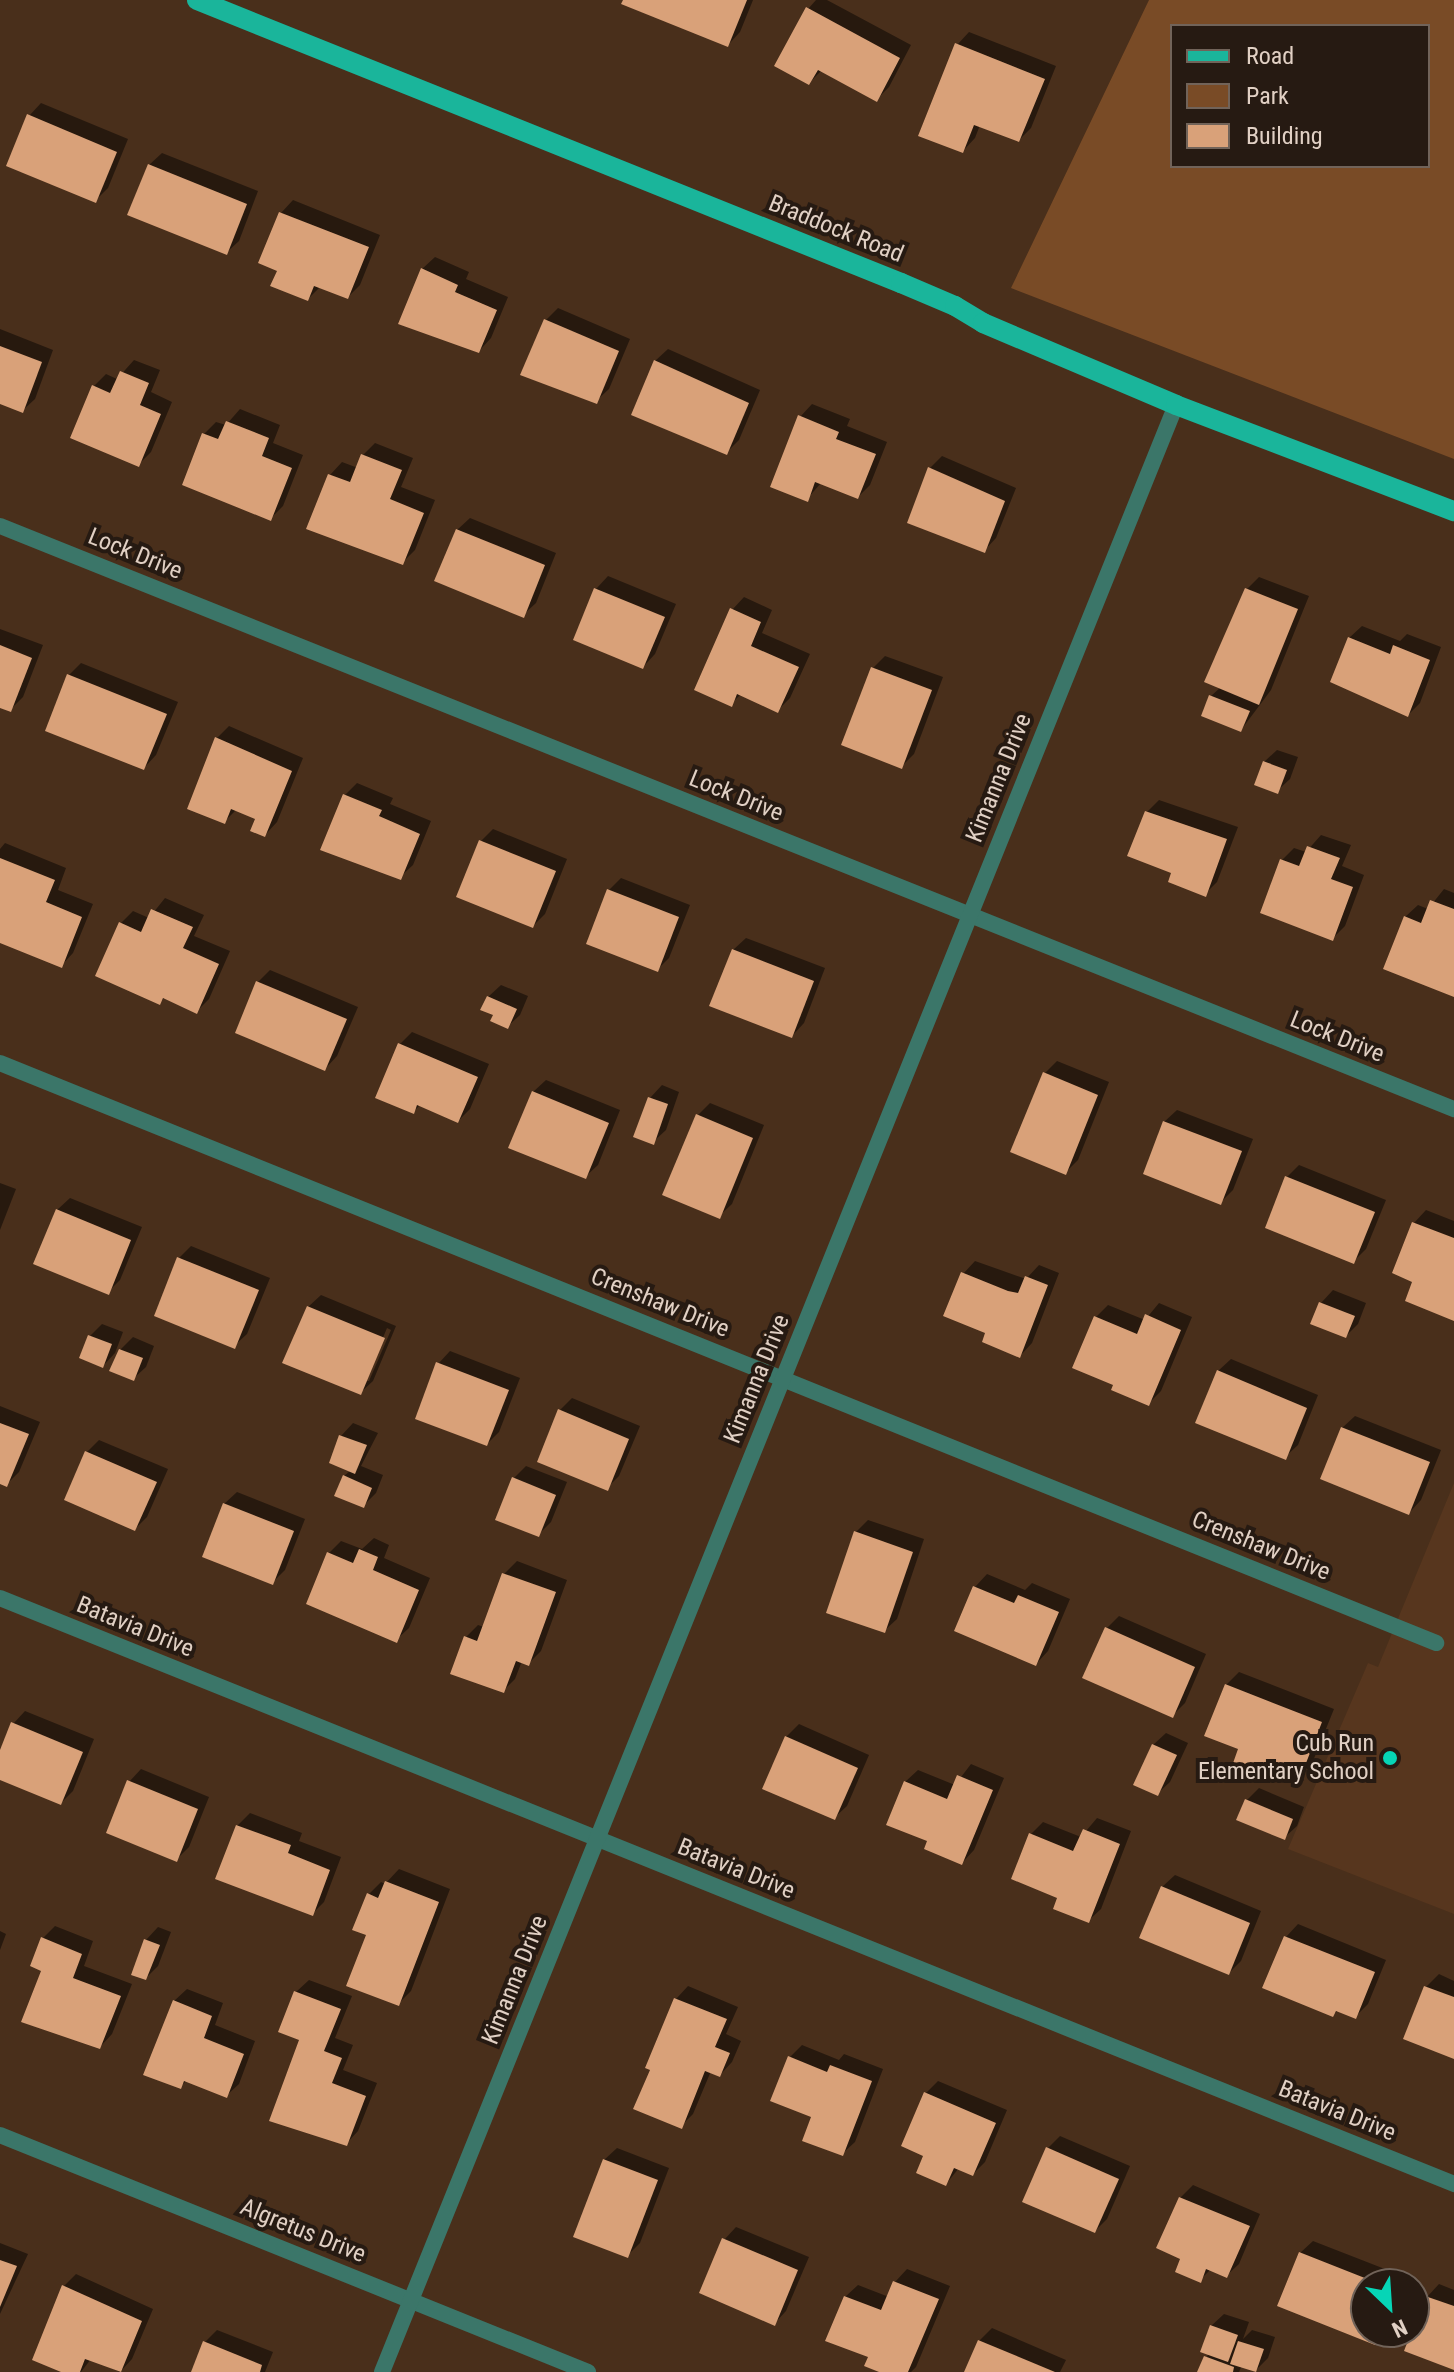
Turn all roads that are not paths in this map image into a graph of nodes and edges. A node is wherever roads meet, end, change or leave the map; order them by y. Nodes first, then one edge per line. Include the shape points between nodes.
1 (197, 0) edge
2 (1176, 405) junction
3 (1454, 511) edge
4 (0, 526) edge
5 (969, 916) junction
6 (0, 1063) edge
7 (1454, 1109) edge
8 (783, 1378) junction
9 (0, 1598) edge
10 (1436, 1643) dead end
11 (598, 1839) junction
12 (0, 2135) edge
13 (1454, 2184) edge
14 (411, 2300) junction
15 (382, 2372) edge
16 (588, 2372) edge

1 - 2 main road, Braddock Road via 901,283
2 - 3 main road, Braddock Road
2 - 5 street, Kimanna Drive
4 - 5 street, Lock Drive
5 - 7 street, Lock Drive
5 - 8 street, Kimanna Drive
6 - 8 street, Crenshaw Drive
8 - 10 street, Crenshaw Drive
8 - 11 street, Kimanna Drive
9 - 11 street, Batavia Drive
11 - 13 street, Batavia Drive
11 - 14 street, Kimanna Drive
12 - 14 street, Algretus Drive
14 - 15 street, Kimanna Drive
14 - 16 street, Algretus Drive

